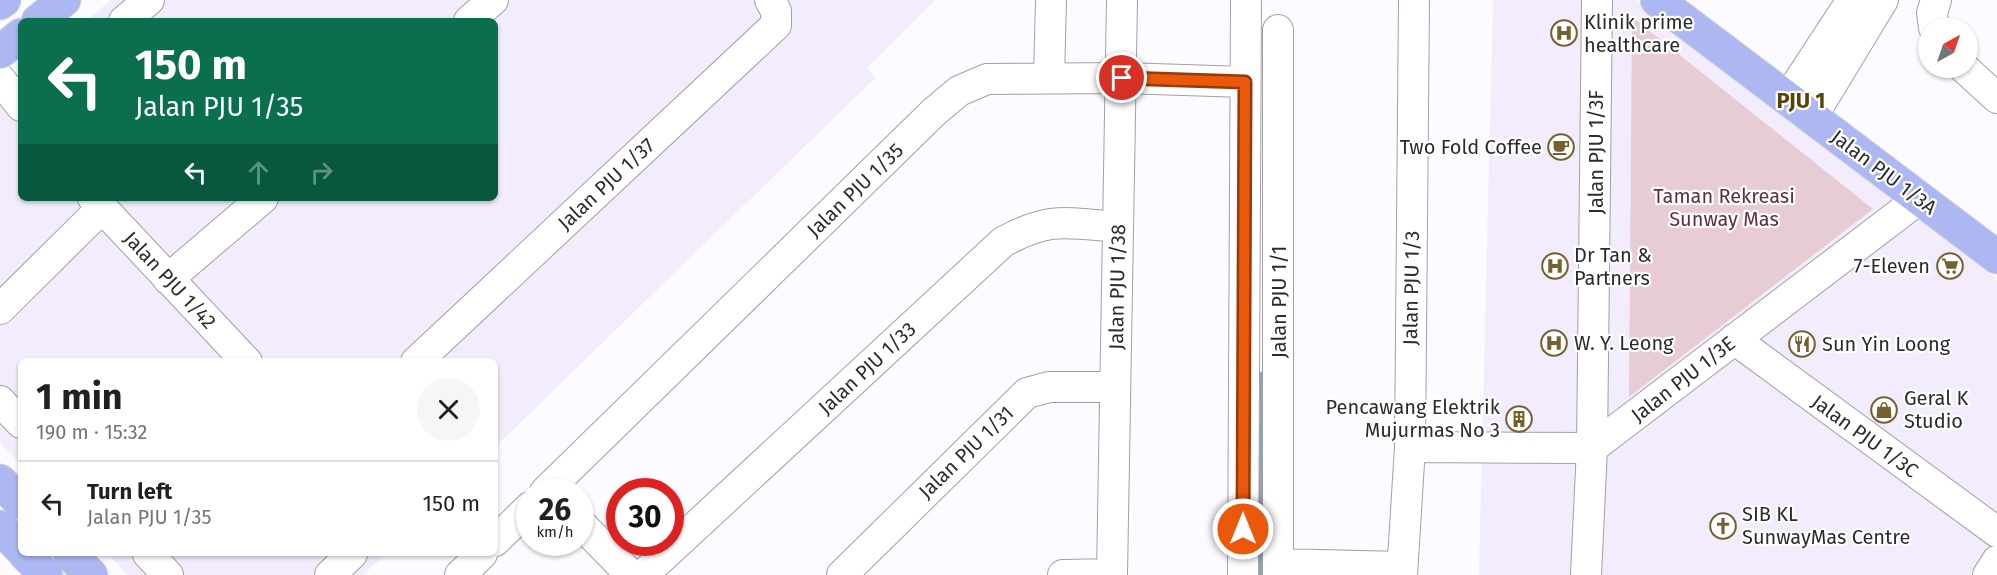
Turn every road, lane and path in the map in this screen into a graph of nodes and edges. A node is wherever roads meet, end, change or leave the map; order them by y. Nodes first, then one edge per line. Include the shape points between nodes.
1 (4, 0) edge
2 (64, 0) edge
3 (148, 0) edge
4 (493, 0) edge
5 (770, 0) edge
6 (1051, 0) edge
7 (1122, 0) edge
8 (1246, 0) edge
9 (1414, 0) edge
10 (1597, 0) edge
11 (1657, 0) edge
12 (1852, 0) edge
13 (1883, 0) edge
14 (0, 3) edge
15 (42, 18) edge
16 (127, 18) edge
17 (472, 18) edge
18 (1278, 30) dead end
19 (18, 37) edge
20 (0, 52) edge
21 (1048, 78) junction
22 (1122, 78) junction
23 (1975, 78) edge
24 (0, 79) edge
25 (1245, 82) junction
26 (1997, 98) edge
27 (18, 102) edge
28 (1799, 108) junction
29 (1919, 199) junction
30 (259, 201) edge
31 (97, 203) edge
32 (1117, 227) junction
33 (1997, 258) edge
34 (168, 279) junction
35 (0, 309) edge
36 (1734, 339) junction
37 (243, 358) edge
38 (420, 358) edge
39 (1115, 387) junction
40 (0, 401) edge
41 (18, 420) edge
42 (1410, 447) junction
43 (1592, 448) junction
44 (560, 478) edge
45 (0, 481) edge
46 (18, 499) edge
47 (516, 521) edge
48 (0, 527) edge
49 (1997, 532) edge
50 (594, 537) edge
51 (498, 538) edge
52 (18, 546) edge
53 (27, 556) edge
54 (72, 556) edge
55 (150, 556) edge
56 (350, 556) edge
57 (480, 556) edge
58 (1997, 561) edge
59 (1279, 570) edge
60 (1402, 571) edge
61 (46, 575) edge
62 (91, 575) edge
63 (168, 575) edge
64 (330, 575) edge
65 (460, 575) edge
66 (631, 575) edge
67 (643, 575) edge
68 (842, 575) edge
69 (1063, 575) edge
70 (1112, 575) edge
71 (1243, 575) edge
72 (1586, 575) edge
73 (1988, 575) edge

1 - 14 main road
2 - 15 main road
3 - 16 street
4 - 17 street
5 - 38 street, Jalan PJU 1/37 via 776,11 776,25
6 - 21 street
7 - 22 street, Jalan PJU 1/38
8 - 25 street, Jalan PJU 1/1
9 - 42 street, Jalan PJU 1/3
10 - 43 street, Jalan PJU 1/3F
11 - 28 main road, Jalan PJU 1/3A
12 - 28 street
13 - 28 street
18 - 59 street, Jalan PJU 1/1
19 - 20 main road
21 - 22 street, Jalan PJU 1/35
21 - 44 street, Jalan PJU 1/35 via 987,79 959,91
22 - 25 street, Jalan PJU 1/35
22 - 32 street, Jalan PJU 1/38
23 - 26 street
24 - 27 street
25 - 71 street, Jalan PJU 1/1
28 - 29 main road, Jalan PJU 1/3A
29 - 33 main road, Jalan PJU 1/3A
29 - 36 street, Jalan PJU 1/3E
30 - 34 street
31 - 34 street, Jalan PJU 1/42
31 - 35 street
32 - 39 street, Jalan PJU 1/38
32 - 67 street, Jalan PJU 1/33 via 1053,222 1029,228 1004,242
34 - 37 street, Jalan PJU 1/42
36 - 43 street, Jalan PJU 1/3E
36 - 49 street, Jalan PJU 1/3C
39 - 68 street, Jalan PJU 1/31 via 1049,387 1026,393
39 - 70 street, Jalan PJU 1/38
40 - 41 street
42 - 43 street
42 - 60 street, Jalan PJU 1/3
43 - 72 street, Jalan PJU 1/3F
45 - 46 main road
47 - 51 street, Jalan PJU 1/35
48 - 52 main road
50 - 66 street
53 - 61 main road
54 - 62 main road
55 - 63 street
56 - 64 street
57 - 65 street
58 - 73 street
59 - 60 street
69 - 70 street

